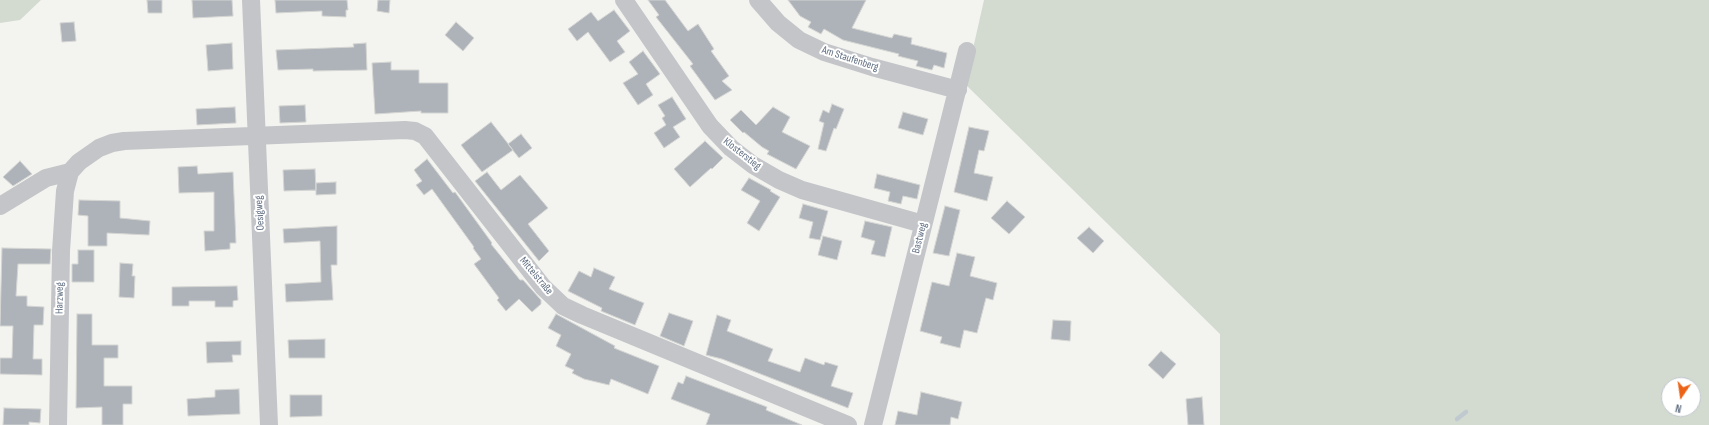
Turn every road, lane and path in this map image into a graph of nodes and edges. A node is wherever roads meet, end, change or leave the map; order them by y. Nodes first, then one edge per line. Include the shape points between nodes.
1 (251, 0) edge
2 (624, 0) edge
3 (758, 0) edge
4 (967, 51) dead end
5 (958, 90) junction
6 (257, 137) junction
7 (70, 172) junction
8 (0, 206) edge
9 (923, 224) junction
10 (58, 425) edge
11 (269, 425) edge
12 (848, 425) edge
13 (873, 425) edge

1 - 6 street, Oesigweg
2 - 9 street, Klosterstieg via 710,126 748,161 779,180 802,190
3 - 5 street, Am Staufenberg via 778,23 794,36 824,52
4 - 5 street, Bastweg
5 - 9 street, Bastweg
6 - 7 street via 112,143 99,148
6 - 11 street, Oesigweg
6 - 12 street, Mittelstraße via 415,131 425,136 543,287 563,306
7 - 8 street via 46,178
7 - 10 street, Harzweg via 65,192 60,251
9 - 13 street, Bastweg

